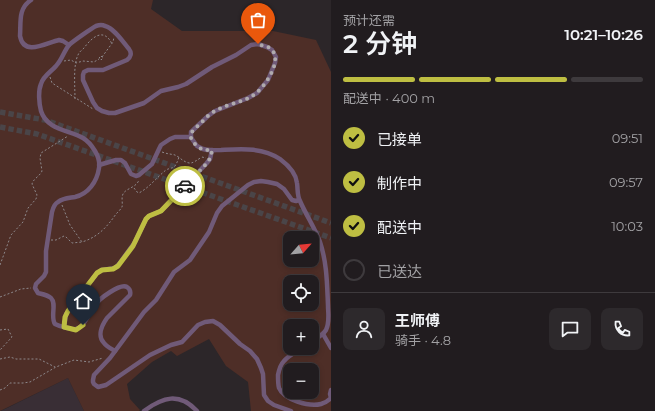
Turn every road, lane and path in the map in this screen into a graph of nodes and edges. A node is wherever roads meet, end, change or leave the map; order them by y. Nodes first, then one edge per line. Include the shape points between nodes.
1 (31, 0) edge
2 (115, 33) junction
3 (112, 44) junction
4 (69, 45) junction
5 (60, 60) junction
6 (76, 63) junction
7 (49, 73) junction
8 (75, 98) junction
9 (96, 107) junction
10 (73, 134) junction
11 (191, 137) junction
12 (158, 150) junction
13 (212, 150) junction
14 (179, 157) junction
15 (209, 160) junction
16 (99, 165) junction
17 (138, 175) junction
18 (133, 187) junction
19 (60, 200) junction
20 (299, 200) junction
21 (48, 239) junction
22 (82, 242) junction
23 (0, 266) edge
24 (35, 288) junction
25 (0, 297) edge
26 (64, 327) junction
27 (0, 330) edge
28 (323, 334) junction
29 (319, 337) edge
30 (331, 348) edge
31 (0, 350) edge
32 (115, 351) junction
33 (291, 355) edge
34 (112, 356) junction
35 (0, 359) edge
36 (56, 367) junction
37 (0, 390) edge
38 (331, 390) edge
39 (331, 398) edge
40 (144, 411) edge
41 (197, 411) edge
42 (291, 411) edge

1 - 4 street via 21,13 20,36 24,44 34,48 59,40
2 - 3 path
2 - 4 street via 108,26 97,26
2 - 9 street via 130,50 130,58 103,70 88,70 83,75
3 - 6 path via 102,60
3 - 6 path via 104,35 95,37 79,54
4 - 5 street
5 - 6 path via 71,60
5 - 7 street
6 - 8 path
7 - 8 path via 52,83
7 - 10 street via 39,88 42,112 53,126
8 - 9 path via 92,109
9 - 11 street via 112,113 135,106 161,92 182,86 251,45 258,44 272,50 276,63 268,80 257,93 215,111 193,130
10 - 16 street via 84,138 92,146
10 - 23 path via 41,153 42,171 32,184 37,197 28,208 22,223 12,233
11 - 12 street via 172,137
11 - 13 street via 200,148
12 - 14 path
12 - 17 street via 152,164
13 - 15 street
13 - 20 street via 251,149 276,157 294,175 298,184
14 - 15 path via 189,163 202,157
14 - 18 path via 173,168 160,175 147,189 139,193
15 - 26 street via 161,211 146,219 133,246 119,264 115,268 97,273 66,314
16 - 17 street via 121,160 131,174
16 - 19 street via 97,177 88,190 80,195
17 - 18 path via 138,182
18 - 22 path via 123,194 122,206 107,227
19 - 21 street via 53,209
19 - 22 path via 70,225
20 - 28 street via 322,247 327,278 328,319
20 - 32 street via 292,200 281,186 268,182 258,181 245,187 218,211 209,232 190,260 172,275 156,300
21 - 22 path via 55,240 64,236 72,243
21 - 24 street via 46,272
24 - 25 path via 21,289
24 - 26 street via 38,293 52,299 53,321 56,325
26 - 32 street via 74,330 80,328 99,301 118,288 126,287 130,295 107,318 100,333 103,343
27 - 31 path via 8,329 12,337
28 - 29 street
28 - 30 street
32 - 34 street
33 - 39 street via 284,359 279,369 279,389 284,395 314,407
34 - 36 path via 89,362 74,360
34 - 42 street via 94,377 94,384 98,387 109,384 150,355 182,342 198,325 213,322 220,325 257,359 263,374 264,395 268,401
35 - 36 path via 39,359
36 - 37 path via 33,380 10,383
38 - 39 street
40 - 41 street via 159,401 168,399 184,401

